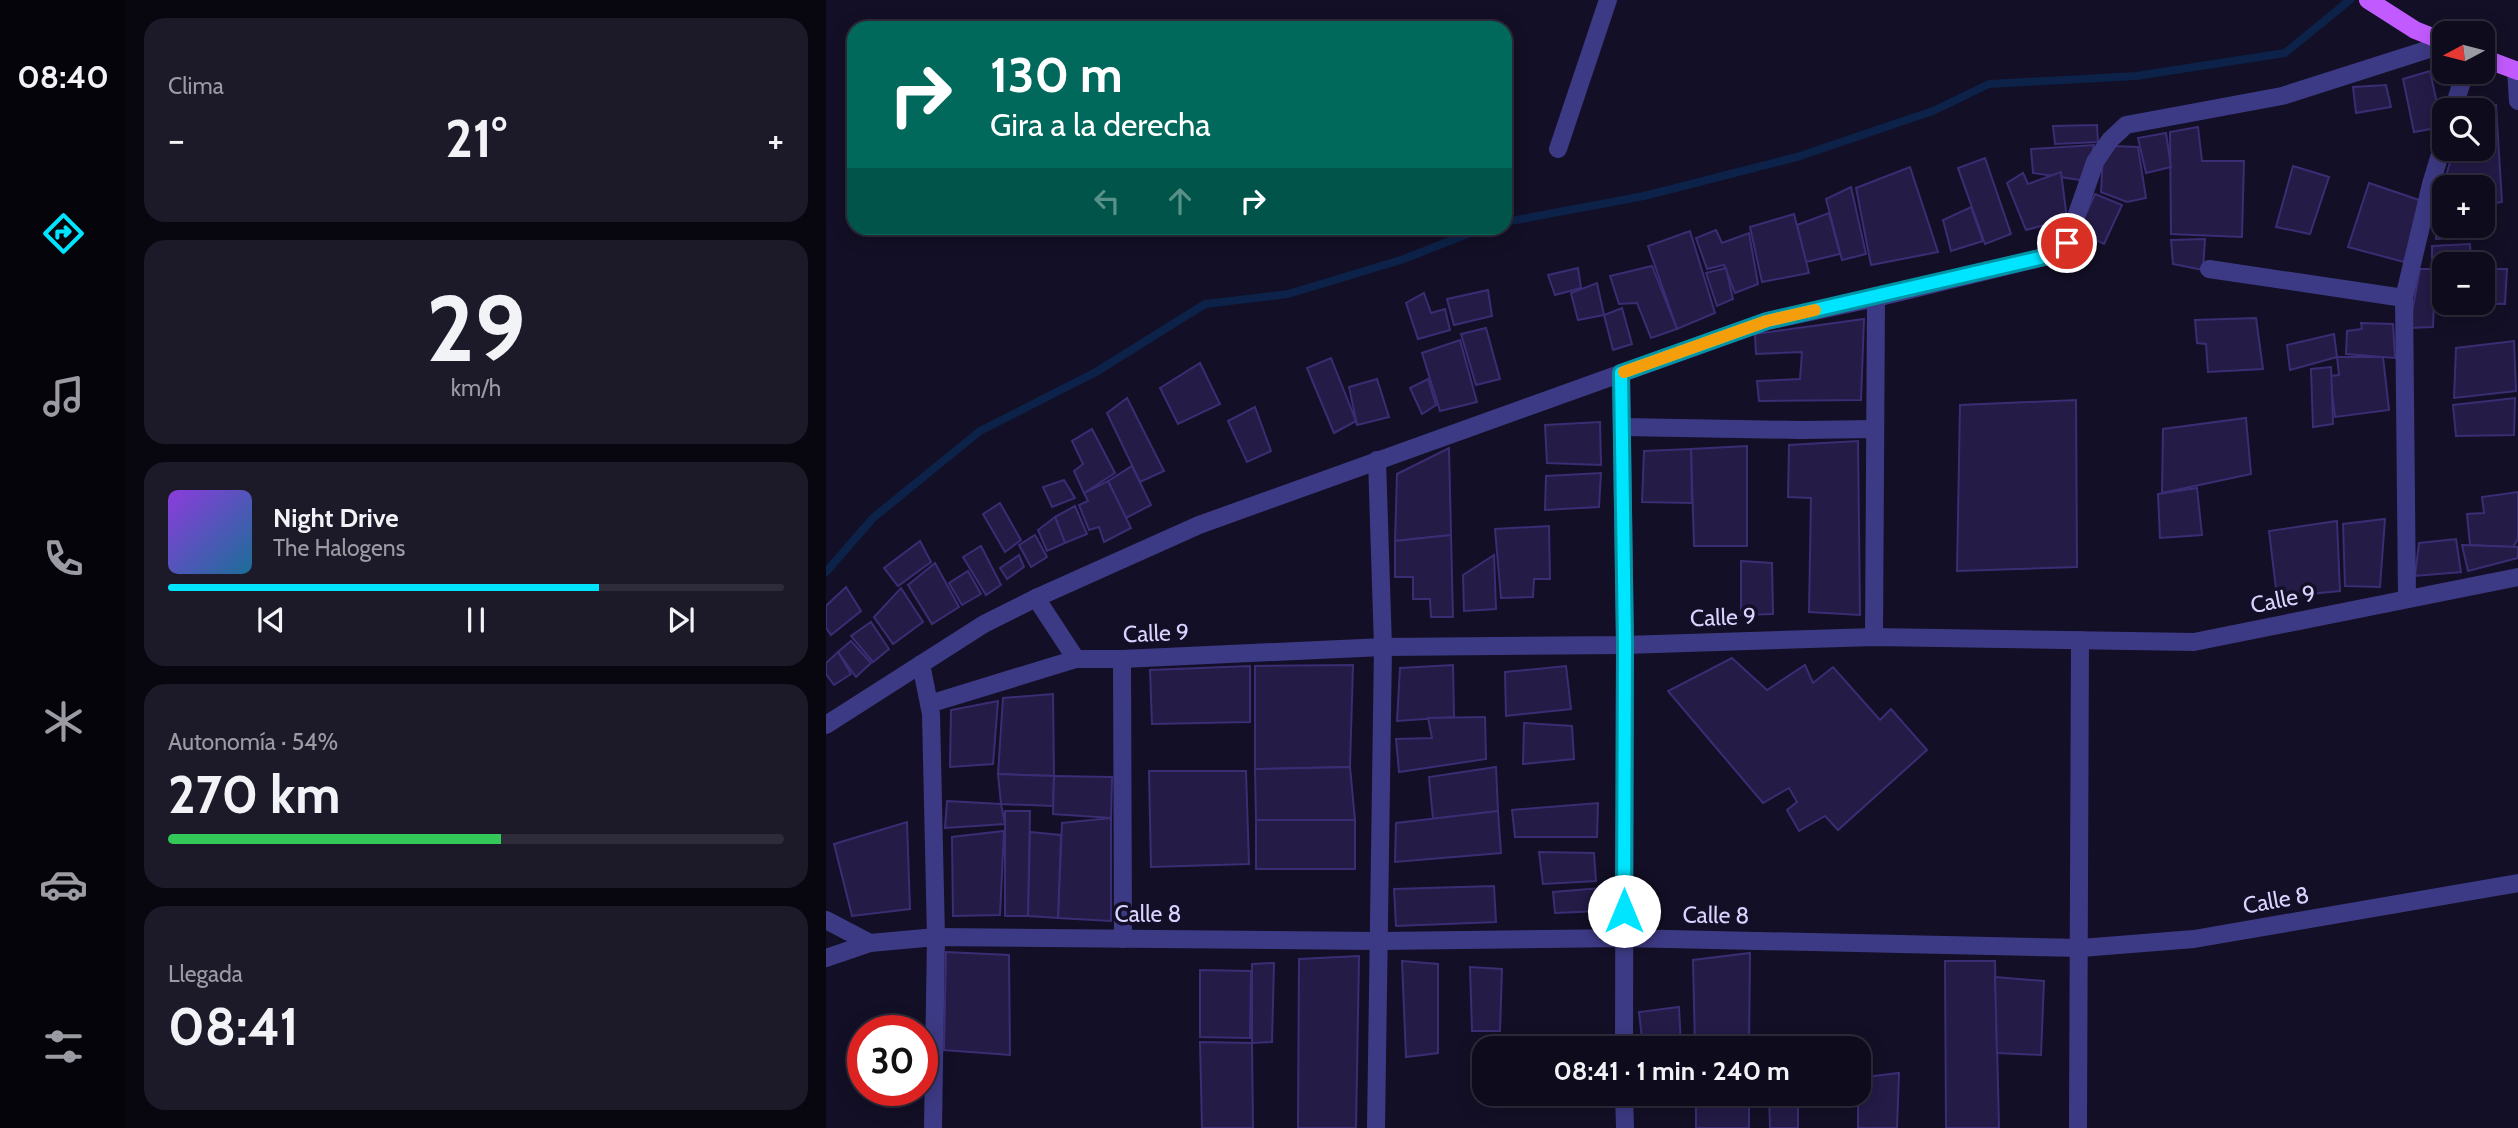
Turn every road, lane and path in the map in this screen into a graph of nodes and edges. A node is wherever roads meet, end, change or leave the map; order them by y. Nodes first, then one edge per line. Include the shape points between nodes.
1 (1608, 0) edge
2 (2368, 0) edge
3 (2432, 37) edge
4 (2432, 47) edge
5 (2496, 63) edge
6 (2517, 70) edge
7 (2518, 101) edge
8 (1558, 149) dead end
9 (2438, 161) edge
10 (2209, 269) dead end
11 (1876, 298) junction
12 (2404, 298) junction
13 (1621, 373) junction
14 (1622, 427) junction
15 (1875, 429) junction
16 (1377, 460) junction
17 (2518, 577) edge
18 (1036, 598) junction
19 (2407, 599) junction
20 (1874, 637) junction
21 (2080, 640) junction
22 (1625, 645) junction
23 (1383, 647) junction
24 (1076, 659) junction
25 (1122, 659) junction
26 (921, 664) junction
27 (929, 704) junction
28 (826, 725) edge
29 (2518, 883) edge
30 (826, 920) edge
31 (936, 937) junction
32 (1624, 938) junction
33 (1123, 939) junction
34 (1379, 941) junction
35 (870, 943) junction
36 (2081, 948) junction
37 (826, 958) edge
38 (1624, 1036) edge
39 (1625, 1106) edge
40 (933, 1128) edge
41 (1376, 1128) edge
42 (1625, 1128) edge
43 (2078, 1128) edge

1 - 8 street
2 - 3 main road
4 - 11 street via 2282,96 2126,125 2095,162 2067,243 2055,253
5 - 6 main road
6 - 7 street
9 - 12 street
10 - 12 street
11 - 13 street via 1767,321
11 - 15 street
12 - 19 street
13 - 14 street
13 - 16 street
14 - 15 street
14 - 22 street
15 - 20 street
16 - 18 street via 1199,525
16 - 23 street
17 - 19 street, Calle 9
18 - 24 street
18 - 26 street
19 - 21 street, Calle 9 via 2194,642
20 - 21 street, Calle 9
20 - 22 street, Calle 9
21 - 36 street
22 - 23 street, Calle 9
22 - 32 street
23 - 25 street, Calle 9
23 - 34 street
24 - 25 street, Calle 9
24 - 27 street, Calle 9
25 - 33 street
26 - 27 street
26 - 28 street
27 - 31 street
29 - 36 street, Calle 8 via 2194,939
30 - 35 street
31 - 33 street, Calle 8
31 - 35 street, Calle 8
31 - 40 street
32 - 34 street, Calle 8
32 - 36 street, Calle 8
32 - 38 street
33 - 34 street, Calle 8
34 - 41 street
35 - 37 street, Calle 8
36 - 43 street
39 - 42 street

